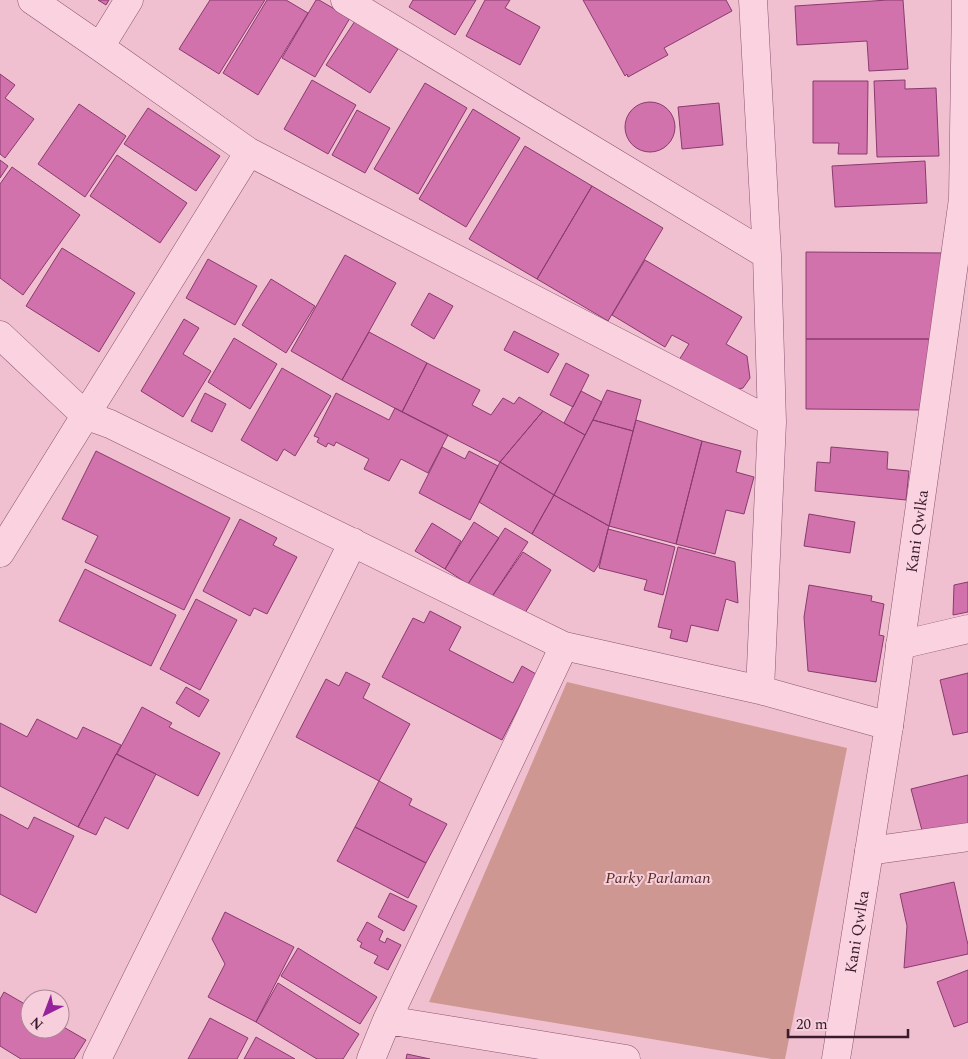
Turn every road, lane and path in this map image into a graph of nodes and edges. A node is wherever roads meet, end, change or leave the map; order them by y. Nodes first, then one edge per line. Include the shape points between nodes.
1 (32, 0) edge
2 (129, 0) edge
3 (345, 0) edge
4 (753, 0) edge
5 (966, 0) edge
6 (100, 47) junction
7 (249, 152) junction
8 (966, 198) edge
9 (767, 255) junction
10 (0, 335) edge
11 (84, 415) junction
12 (772, 422) junction
13 (353, 542) junction
14 (0, 552) edge
15 (968, 629) edge
16 (900, 645) junction
17 (564, 646) junction
18 (760, 690) junction
19 (889, 726) junction
20 (968, 837) edge
21 (869, 851) junction
22 (387, 1020) junction
23 (97, 1059) edge
24 (371, 1059) edge
25 (626, 1059) edge
26 (836, 1059) edge

1 - 6 street
2 - 6 street
3 - 9 street
4 - 9 street
5 - 8 street, Kani Qwlka
6 - 7 street
7 - 11 street
7 - 12 street
8 - 16 street, Kani Qwlka
9 - 12 street
10 - 11 street
11 - 13 street via 110,424
11 - 14 street
12 - 18 street
13 - 17 street
13 - 23 street
15 - 16 street
16 - 19 street, Kani Qwlka
17 - 18 street
17 - 22 street
18 - 19 street
19 - 21 street, Kani Qwlka
20 - 21 street
21 - 26 street, Kani Qwlka
22 - 24 street
22 - 25 street

